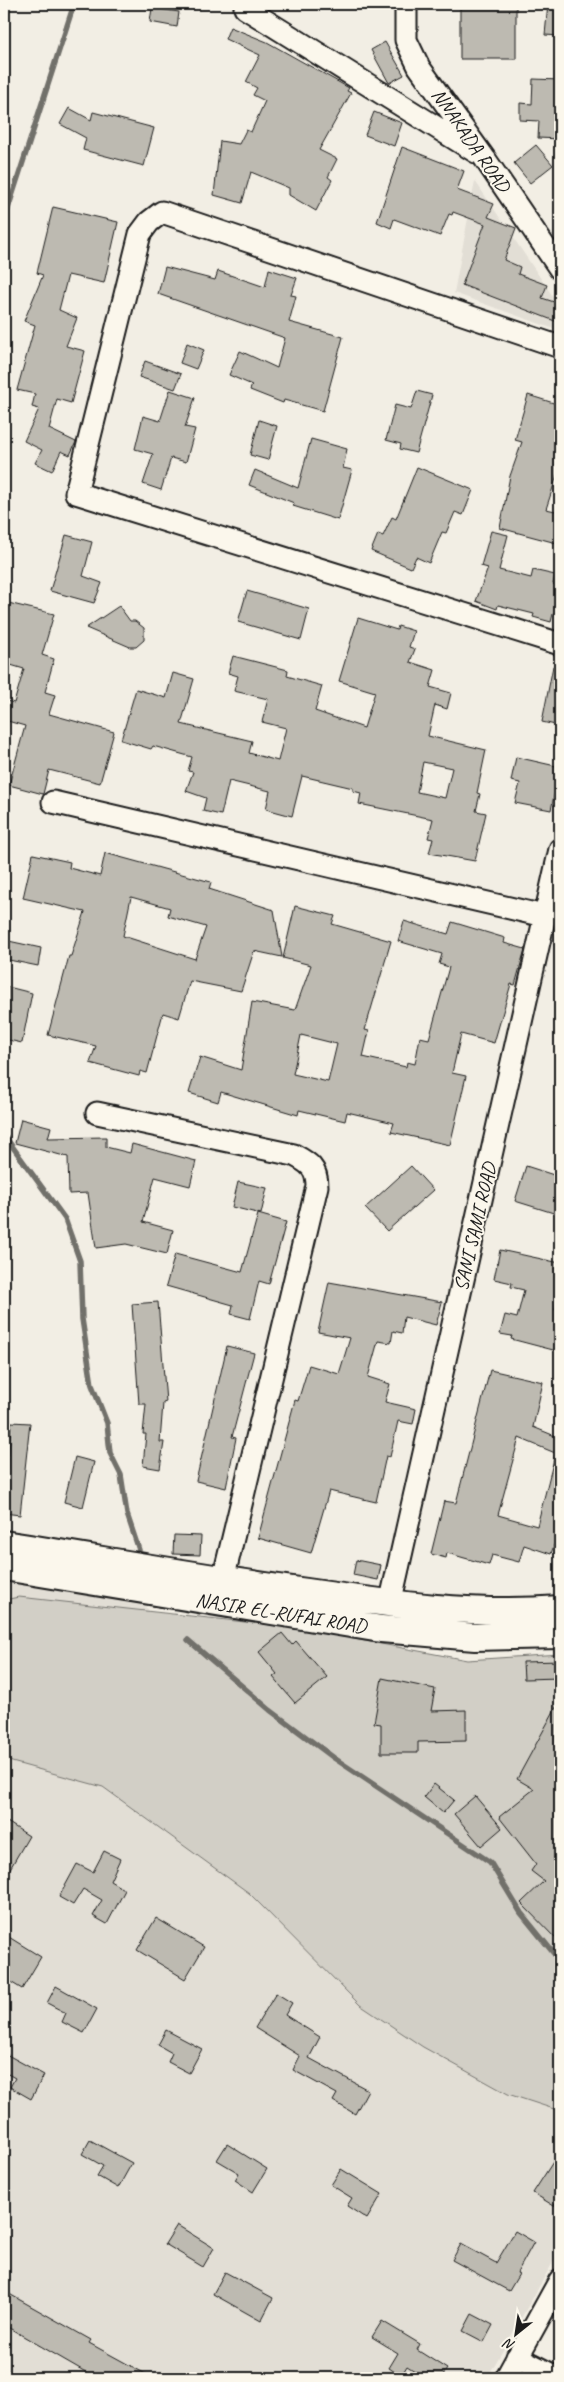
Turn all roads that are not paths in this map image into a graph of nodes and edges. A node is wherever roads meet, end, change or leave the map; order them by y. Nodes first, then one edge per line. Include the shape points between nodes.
1 (406, 4) edge
2 (244, 8) dead end
3 (485, 158) junction
4 (560, 269) edge
5 (560, 347) edge
6 (560, 644) edge
7 (53, 802) dead end
8 (560, 850) edge
9 (544, 916) junction
10 (97, 1113) dead end
11 (5, 1556) edge
12 (222, 1580) junction
13 (390, 1604) junction
14 (560, 1609) edge
15 (560, 1635) edge
16 (560, 2280) edge
17 (518, 2357) junction
18 (506, 2378) edge
19 (558, 2378) edge

1 - 3 street, NNAKADA ROAD via 406,40 419,67
2 - 3 street
3 - 4 street, NNAKADA ROAD
5 - 6 street via 162,212 140,234 76,493
7 - 9 street
8 - 9 street, SANI SAMI ROAD
9 - 13 street, SANI SAMI ROAD
10 - 12 street via 294,1155 316,1172 317,1186
11 - 12 main road, NASIR EL-RUFAI ROAD
11 - 15 main road, NASIR EL-RUFAI ROAD via 381,1630 475,1637
12 - 13 main road, NASIR EL-RUFAI ROAD
13 - 14 main road, NASIR EL-RUFAI ROAD via 474,1610
16 - 17 street
17 - 18 street
17 - 19 street

